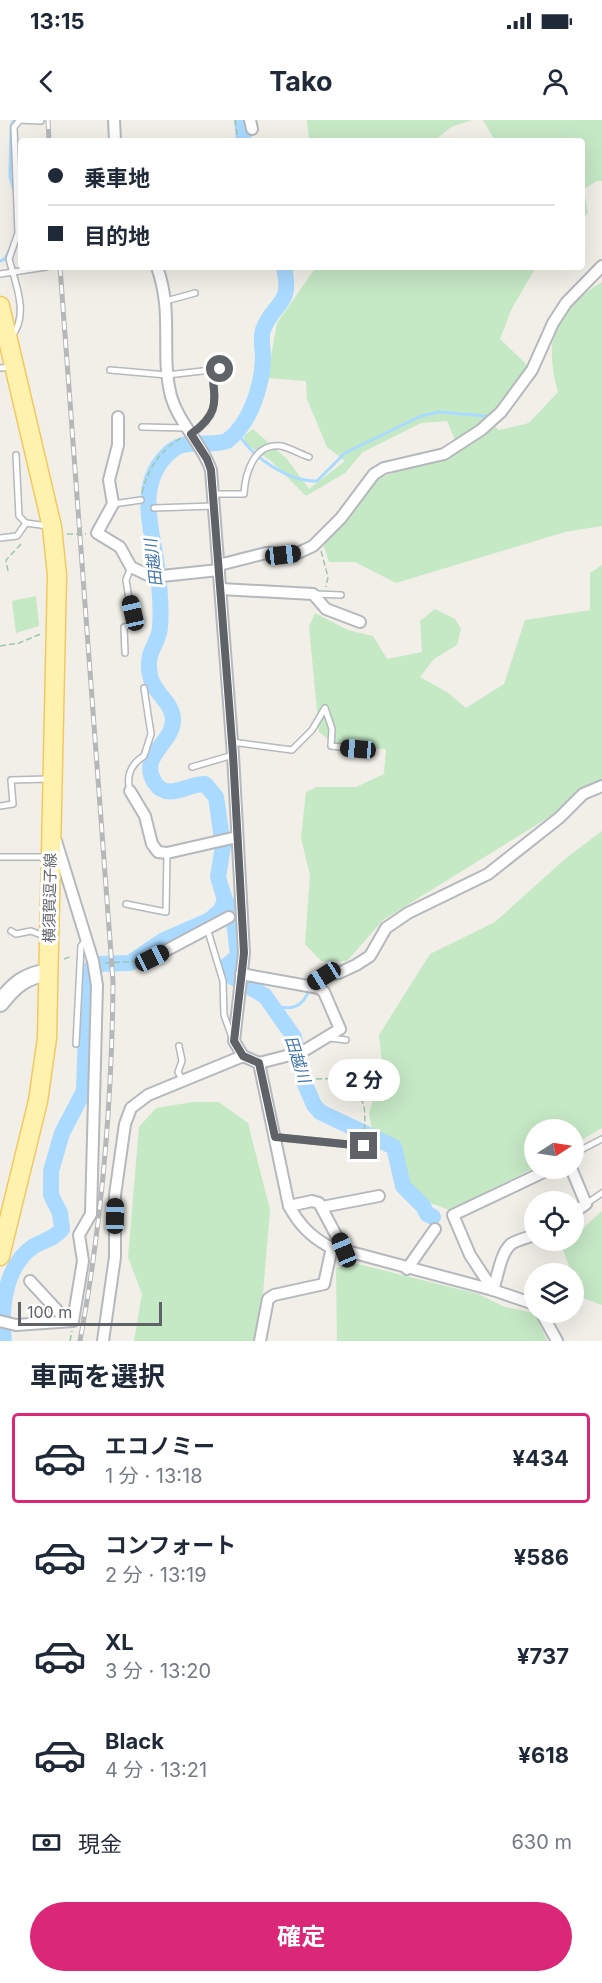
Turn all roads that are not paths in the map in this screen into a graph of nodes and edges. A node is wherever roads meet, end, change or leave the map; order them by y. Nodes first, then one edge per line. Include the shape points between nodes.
1 (19, 120) edge
2 (114, 120) edge
3 (41, 121) edge
4 (115, 138) edge
5 (602, 266) edge
6 (27, 270) edge
7 (158, 270) edge
8 (14, 272) junction
9 (0, 274) edge
10 (195, 293) dead end
11 (166, 301) junction
12 (0, 306) edge
13 (8, 339) junction
14 (7, 367) edge
15 (220, 369) dead end
16 (110, 370) dead end
17 (212, 370) junction
18 (167, 375) junction
19 (118, 417) dead end
20 (142, 427) dead end
21 (191, 433) junction
22 (16, 456) dead end
23 (309, 457) dead end
24 (141, 500) road end
25 (213, 500) junction
26 (113, 504) junction
27 (154, 508) dead end
28 (26, 523) junction
29 (53, 531) junction
30 (0, 537) edge
31 (131, 567) junction
32 (219, 568) junction
33 (221, 589) junction
34 (313, 594) junction
35 (341, 595) dead end
36 (360, 622) dead end
37 (125, 653) dead end
38 (144, 688) dead end
39 (232, 742) junction
40 (358, 749) dead end
41 (233, 755) junction
42 (192, 766) dead end
43 (53, 779) junction
44 (602, 786) edge
45 (130, 791) joint
46 (0, 806) edge
47 (52, 826) junction
48 (234, 838) junction
49 (167, 853) junction
50 (0, 857) edge
51 (51, 857) junction
52 (126, 904) dead end
53 (230, 917) dead end
54 (207, 928) junction
55 (11, 932) dead end
56 (49, 938) junction
57 (83, 943) junction
58 (148, 960) road end
59 (48, 966) junction
60 (241, 978) junction
61 (310, 985) junction
62 (0, 1003) edge
63 (323, 1038) junction
64 (346, 1040) dead end
65 (234, 1041) junction
66 (76, 1044) dead end
67 (179, 1046) dead end
68 (299, 1053) junction
69 (243, 1056) junction
70 (259, 1063) junction
71 (309, 1079) road end
72 (183, 1083) junction
73 (275, 1137) junction
74 (602, 1140) edge
75 (364, 1146) dead end
76 (584, 1149) edge
77 (529, 1179) edge
78 (576, 1179) edge
79 (602, 1193) edge
80 (379, 1196) dead end
81 (586, 1203) joint
82 (289, 1206) junction
83 (322, 1207) junction
84 (435, 1229) dead end
85 (524, 1239) edge
86 (332, 1247) junction
87 (1, 1250) edge
88 (344, 1250) junction
89 (407, 1269) junction
90 (30, 1281) dead end
91 (491, 1293) junction
92 (524, 1301) edge
93 (0, 1321) edge
94 (67, 1321) junction
95 (547, 1323) edge
96 (103, 1341) edge
97 (260, 1341) edge
98 (557, 1341) edge

1 - 3 lane
1 - 8 lane via 14,127 18,233 9,259
2 - 4 street
5 - 32 street via 566,303 532,370 501,412 463,444 444,454 384,468 319,541 298,553 266,553
6 - 8 lane
7 - 11 street
8 - 9 lane
8 - 13 lane via 21,311 17,328
10 - 11 lane
11 - 18 street
12 - 13 main road, 横須賀逗子線
13 - 14 main road, 横須賀逗子線
14 - 29 main road, 横須賀逗子線
15 - 17 lane
16 - 18 lane
17 - 18 lane
17 - 21 lane via 214,410 206,423
18 - 21 street via 176,409
19 - 26 street via 118,445 109,480
20 - 21 lane
21 - 25 street via 211,470
22 - 28 lane via 19,516
23 - 25 lane via 280,446 260,452 245,473 244,494
24 - 26 lane
25 - 27 lane
25 - 32 street
26 - 31 street via 97,533 120,547
28 - 29 lane
28 - 30 lane via 17,536
29 - 43 main road, 横須賀逗子線
31 - 32 street via 152,577
31 - 37 lane via 126,580 134,624 124,627
32 - 33 street
33 - 34 street
33 - 39 street
34 - 35 lane
34 - 36 street via 326,609
38 - 45 lane via 151,734 144,756 134,762 129,774
39 - 40 lane via 292,750 312,730 325,708 332,729 331,746
39 - 41 street
41 - 42 lane
41 - 48 street
43 - 46 lane via 11,780 13,804
43 - 47 main road, 横須賀逗子線
44 - 61 street via 583,794 488,874 386,928 370,956
45 - 49 street via 145,816 153,849
47 - 51 main road, 横須賀逗子線
47 - 57 street
48 - 49 street
48 - 60 street via 244,953
49 - 52 lane via 166,912
50 - 51 lane
51 - 56 main road, 横須賀逗子線
53 - 54 street
54 - 58 street
54 - 65 lane via 222,981 224,1015
55 - 56 lane via 31,931
56 - 59 main road, 横須賀逗子線
57 - 66 lane
57 - 94 street via 96,966 92,1214 79,1235 83,1261 73,1321
59 - 62 street via 19,981
59 - 87 main road, 横須賀逗子線 via 42,1082
60 - 61 street
60 - 65 street
61 - 63 street via 324,992 340,1029
63 - 64 lane
63 - 68 street
65 - 69 street
67 - 72 lane via 182,1061 178,1072
68 - 70 street
68 - 71 lane
69 - 70 street
69 - 72 street
70 - 73 street
72 - 96 street via 136,1102 125,1124 115,1195 113,1277
73 - 75 lane
73 - 82 street
74 - 76 lane
77 - 91 street via 453,1215
78 - 81 street
79 - 81 lane
80 - 83 street
82 - 83 street via 312,1201
82 - 86 street via 314,1238
83 - 88 street
84 - 89 street
85 - 91 street via 511,1245 501,1260
86 - 88 street
86 - 97 street via 324,1284 268,1299
88 - 89 street
89 - 91 street
90 - 94 street
91 - 92 street
93 - 94 street via 12,1325
95 - 98 street

